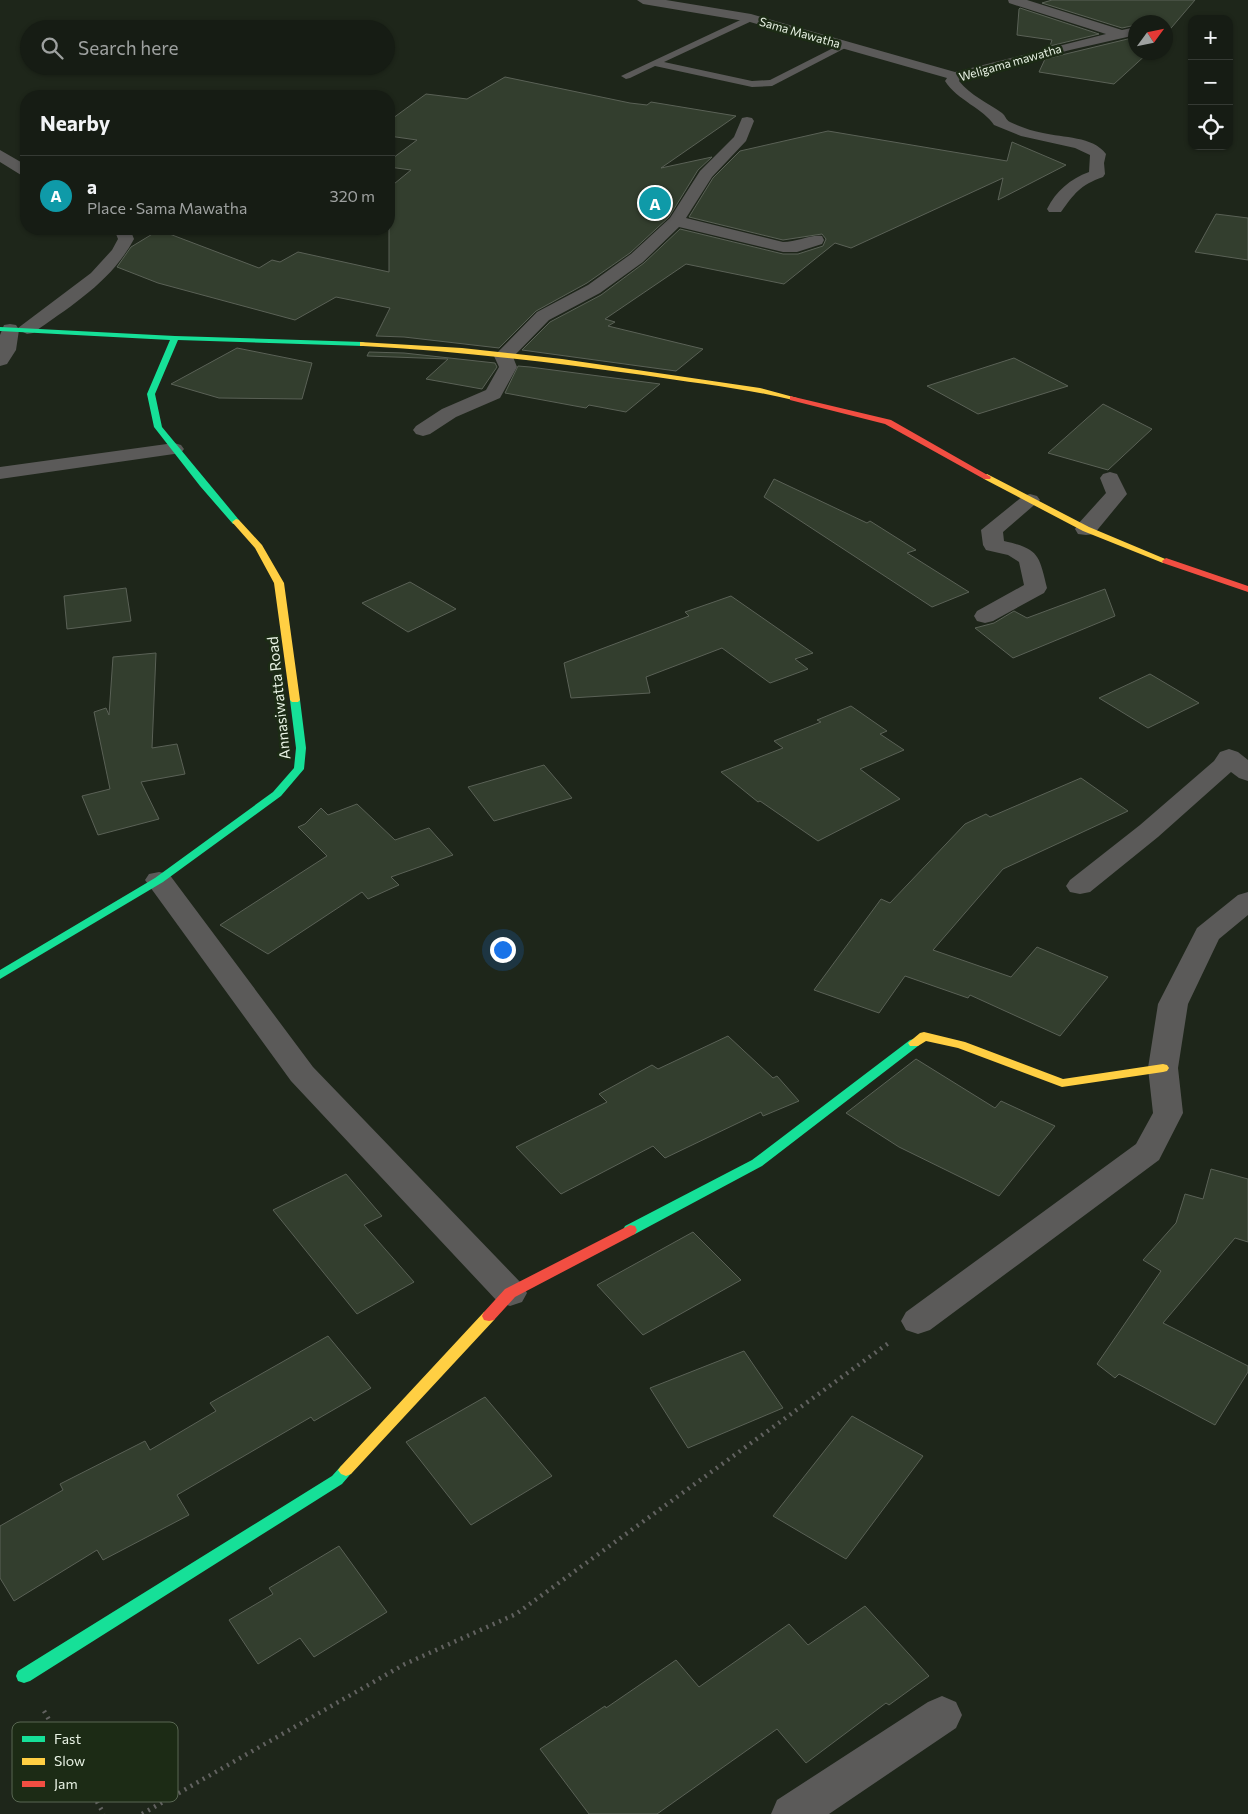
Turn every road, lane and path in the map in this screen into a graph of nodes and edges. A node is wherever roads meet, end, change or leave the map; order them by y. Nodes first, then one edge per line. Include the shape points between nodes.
1 (643, 0) edge
2 (1014, 0) edge
3 (751, 18) junction
4 (1128, 33) edge
5 (1128, 33) edge
6 (846, 45) junction
7 (654, 63) junction
8 (626, 76) dead end
9 (955, 76) junction
10 (747, 121) dead end
11 (0, 155) edge
12 (20, 168) edge
13 (1055, 209) dead end
14 (676, 221) junction
15 (124, 235) edge
16 (816, 240) dead end
17 (12, 329) edge
18 (175, 338) junction
19 (503, 356) junction
20 (0, 360) edge
21 (423, 430) dead end
22 (174, 450) junction
23 (0, 473) edge
24 (1110, 478) dead end
25 (1030, 500) junction
26 (1086, 529) junction
27 (1248, 589) edge
28 (985, 616) dead end
29 (1248, 773) edge
30 (159, 880) junction
31 (1080, 886) dead end
32 (1248, 901) edge
33 (0, 975) edge
34 (1163, 1068) junction
35 (510, 1292) junction
36 (918, 1322) joint
37 (24, 1676) joint
38 (942, 1715) dead end
39 (51, 1722) edge
40 (178, 1794) edge
41 (97, 1802) edge
42 (163, 1802) edge
43 (104, 1814) edge
44 (142, 1814) edge
45 (792, 1814) edge

1 - 3 street, Sama Mawatha
2 - 4 street
3 - 6 street, Sama Mawatha
3 - 7 lane
5 - 9 street, Weligama mawatha
6 - 7 lane via 764,85
6 - 9 street, Sama Mawatha
7 - 8 lane
9 - 13 street, Weligama mawatha via 954,86 1010,128 1090,147 1098,154 1097,174 1060,196
10 - 14 street via 741,138 706,174
11 - 12 street
14 - 16 street via 783,247 797,247
14 - 19 street via 637,258 594,289 543,316
15 - 17 street via 121,252 102,271
17 - 18 street
17 - 20 street via 7,350
18 - 19 street via 404,345
18 - 22 street, Annasiwatta Road via 151,394 158,427
19 - 21 street via 508,367 493,394 449,413
19 - 25 street via 760,390 888,422
22 - 23 street
22 - 30 street, Annasiwatta Road via 259,547 279,583 301,748 299,769 277,794
24 - 26 street via 1117,494
25 - 26 street
25 - 28 street via 992,530 994,545 1015,550 1029,559 1036,588
26 - 27 street
29 - 31 street via 1229,757 1149,831
30 - 33 street, Annasiwatta Road
30 - 35 street via 302,1074
32 - 34 street via 1207,934 1173,1004
34 - 35 street via 1062,1083 961,1045 924,1036 757,1163
34 - 36 street via 1168,1113 1148,1152
35 - 37 street via 337,1480
36 - 40 path via 516,1614 406,1664
37 - 39 path
38 - 45 street
41 - 43 path
42 - 44 path

